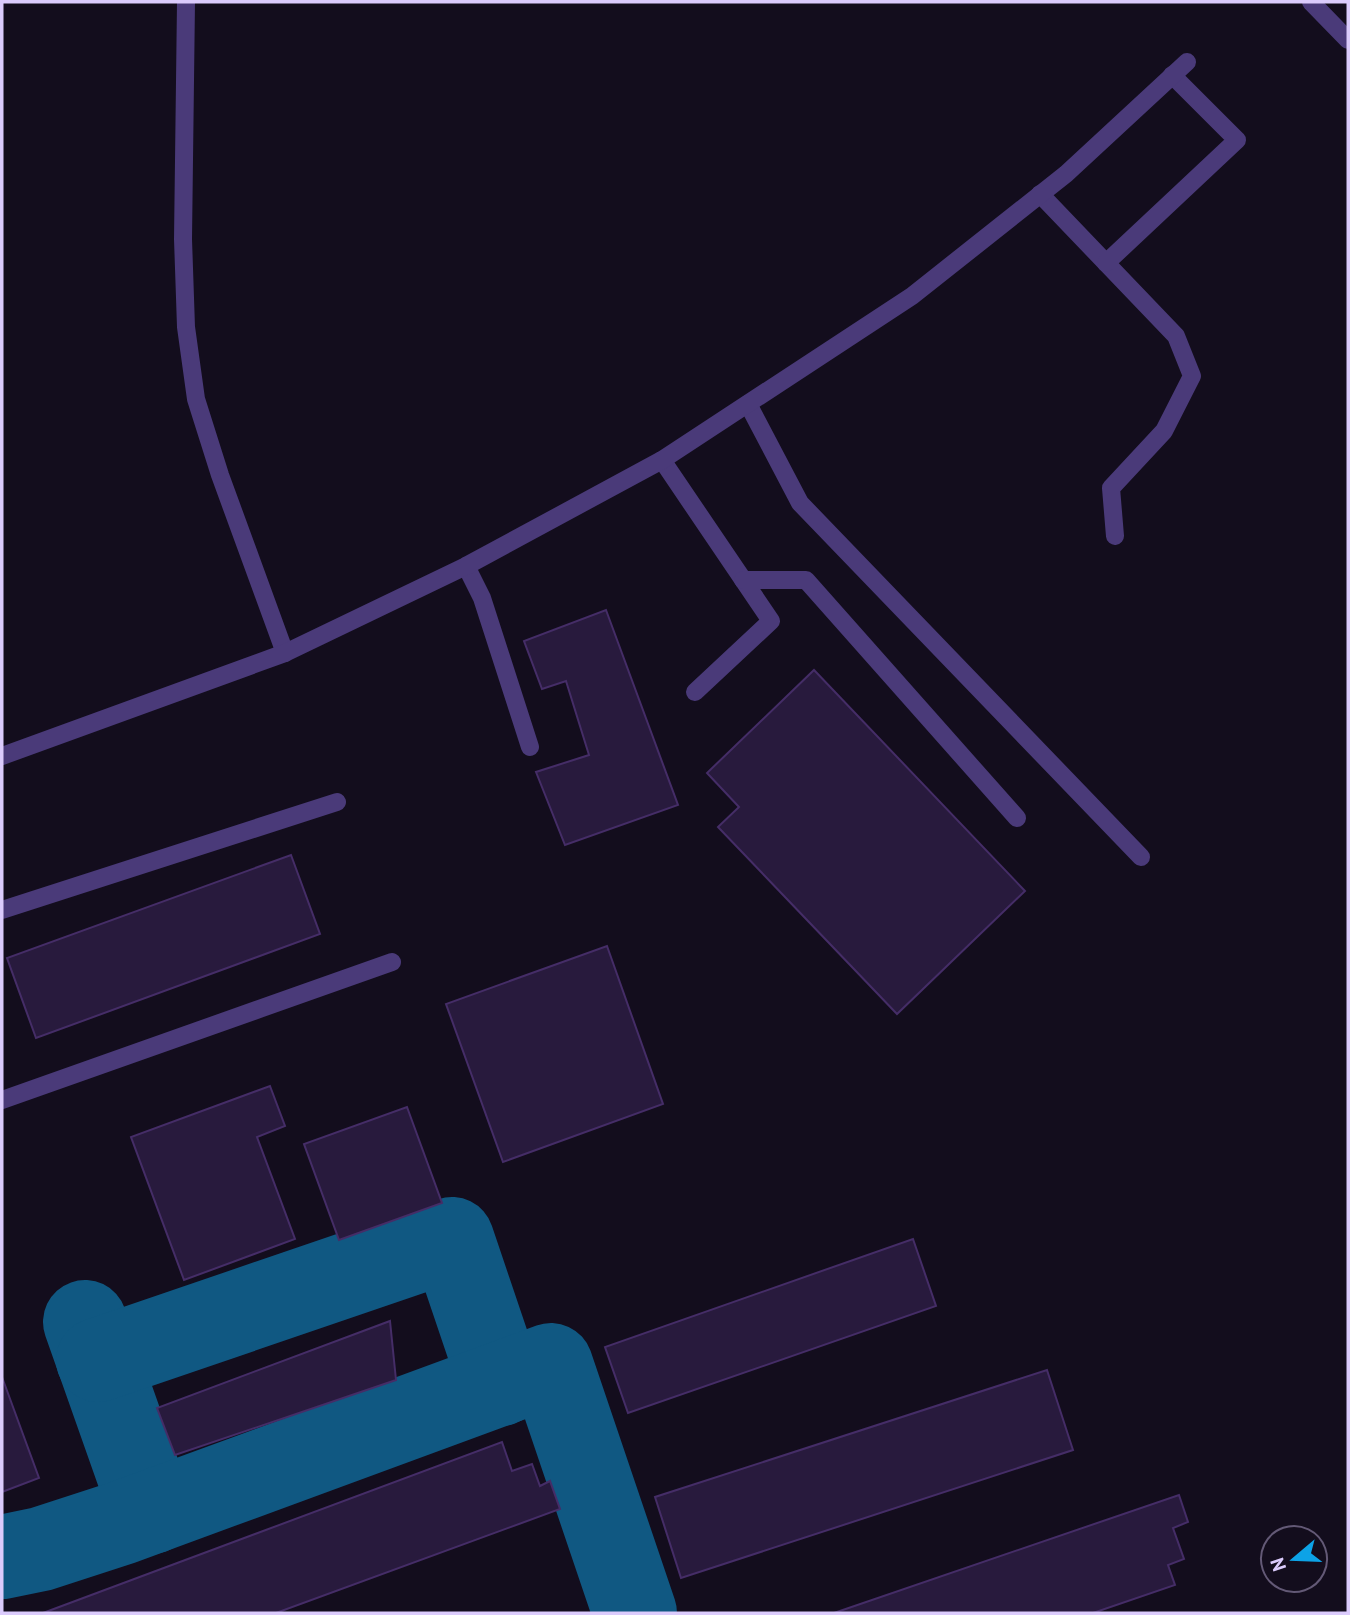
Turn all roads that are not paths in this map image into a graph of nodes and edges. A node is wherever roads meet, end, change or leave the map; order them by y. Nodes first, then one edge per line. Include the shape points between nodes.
1 (186, 2) edge
2 (1311, 2) edge
3 (1348, 40) edge
4 (1187, 62) dead end
5 (1172, 75) junction
6 (1040, 194) junction
7 (1106, 263) junction
8 (748, 404) junction
9 (662, 460) junction
10 (1115, 536) dead end
11 (466, 566) junction
12 (743, 580) junction
13 (285, 653) junction
14 (695, 692) dead end
15 (530, 747) dead end
16 (2, 755) edge
17 (337, 802) dead end
18 (1017, 818) dead end
19 (1140, 857) dead end
20 (2, 911) edge
21 (392, 962) dead end
22 (2, 1100) edge

1 - 13 lane via 183,239 186,327 196,398
2 - 3 lane
4 - 5 lane
5 - 6 lane
5 - 7 lane via 1237,140
6 - 7 lane
6 - 8 lane via 912,296
7 - 10 lane via 1176,337 1192,376 1164,431 1111,488
8 - 9 lane
8 - 19 lane via 800,503
9 - 11 lane
9 - 12 lane
11 - 13 lane
11 - 15 lane via 482,598
12 - 14 lane via 771,621
12 - 18 lane via 806,580
13 - 16 lane
17 - 20 lane
21 - 22 lane

